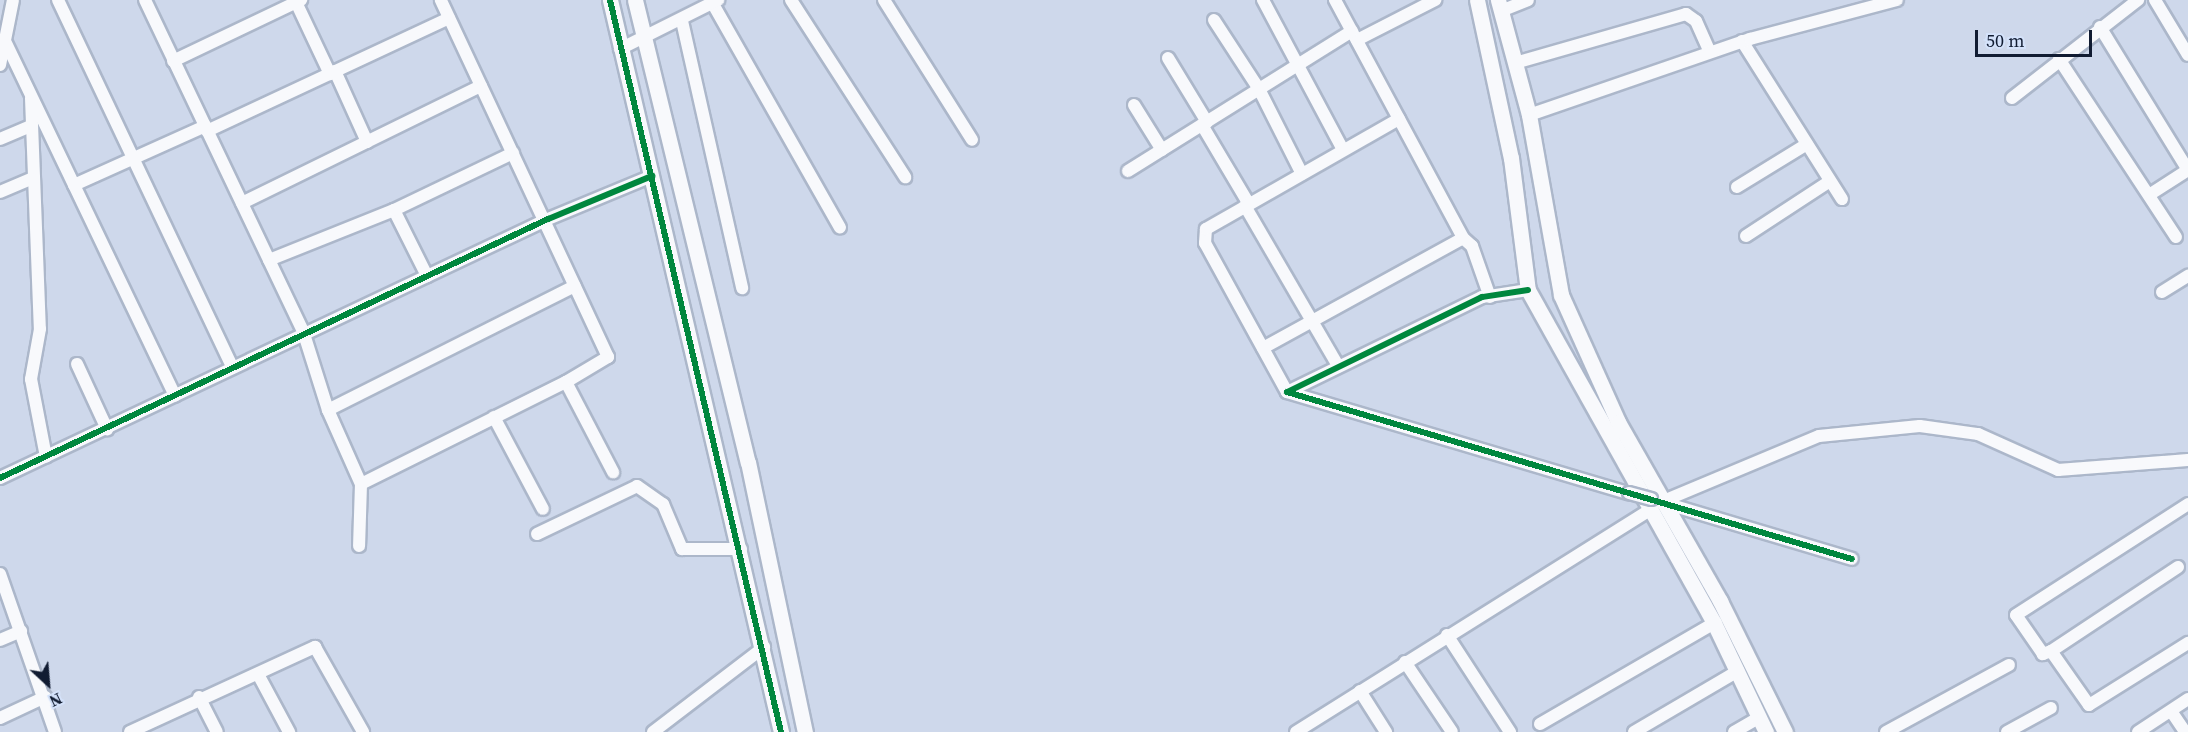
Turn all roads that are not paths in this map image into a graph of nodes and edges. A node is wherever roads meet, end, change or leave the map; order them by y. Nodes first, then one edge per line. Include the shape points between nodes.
1 (13, 0) edge
2 (58, 0) edge
3 (145, 0) edge
4 (441, 0) edge
5 (610, 0) edge
6 (635, 0) edge
7 (791, 0) edge
8 (884, 0) edge
9 (1263, 0) edge
10 (1335, 0) edge
11 (1435, 0) edge
12 (1477, 0) edge
13 (1528, 0) edge
14 (1897, 0) edge
15 (2138, 0) edge
16 (2155, 0) edge
17 (297, 1) edge
18 (716, 2) edge
19 (1410, 5) edge
20 (1500, 6) edge
21 (449, 18) junction
22 (1214, 20) dead end
23 (682, 21) junction
24 (2100, 27) junction
25 (1354, 36) junction
26 (645, 37) junction
27 (1742, 41) junction
28 (6, 43) junction
29 (620, 49) junction
30 (1710, 52) junction
31 (2188, 55) edge
32 (1168, 58) dead end
33 (2059, 59) junction
34 (173, 61) junction
35 (1515, 63) junction
36 (0, 65) edge
37 (1299, 65) junction
38 (332, 72) junction
39 (482, 86) junction
40 (1259, 89) junction
41 (31, 94) junction
42 (2012, 98) dead end
43 (1134, 105) dead end
44 (1529, 115) junction
45 (1399, 119) junction
46 (1205, 124) junction
47 (31, 126) junction
48 (206, 128) junction
49 (0, 139) edge
50 (972, 141) dead end
51 (368, 142) junction
52 (1807, 144) junction
53 (1162, 150) junction
54 (1343, 150) junction
55 (513, 153) junction
56 (134, 158) junction
57 (2188, 170) edge
58 (1128, 171) dead end
59 (1302, 174) junction
60 (652, 177) junction
61 (905, 177) dead end
62 (31, 179) junction
63 (1830, 181) junction
64 (74, 185) junction
65 (1737, 187) dead end
66 (0, 192) edge
67 (2149, 195) junction
68 (1842, 199) dead end
69 (242, 203) junction
70 (1247, 205) junction
71 (393, 210) junction
72 (544, 220) junction
73 (840, 228) dead end
74 (1746, 236) dead end
75 (2176, 237) dead end
76 (1462, 238) junction
77 (269, 260) junction
78 (427, 276) junction
79 (2188, 276) edge
80 (575, 286) junction
81 (742, 288) dead end
82 (1528, 290) junction
83 (2162, 292) dead end
84 (1490, 297) junction
85 (1313, 320) junction
86 (304, 334) junction
87 (1263, 348) junction
88 (77, 364) dead end
89 (1337, 364) junction
90 (233, 368) junction
91 (566, 382) junction
92 (1287, 392) junction
93 (175, 396) junction
94 (328, 410) junction
95 (494, 417) junction
96 (107, 429) junction
97 (46, 457) junction
98 (2188, 460) edge
99 (613, 472) dead end
100 (0, 478) edge
101 (361, 483) junction
102 (1653, 504) junction
103 (2188, 504) edge
104 (543, 509) dead end
105 (537, 534) dead end
106 (359, 546) dead end
107 (741, 549) junction
108 (1852, 559) dead end
109 (2178, 567) dead end
110 (0, 574) edge
111 (1714, 623) junction
112 (21, 631) junction
113 (1447, 635) junction
114 (0, 640) edge
115 (2188, 643) edge
116 (764, 647) junction
117 (2051, 651) junction
118 (1405, 662) junction
119 (2009, 665) dead end
120 (1738, 671) junction
121 (259, 676) junction
122 (1360, 691) junction
123 (45, 697) junction
124 (199, 697) junction
125 (2188, 699) edge
126 (2051, 708) dead end
127 (2171, 711) junction
128 (0, 718) edge
129 (1758, 718) junction
130 (1540, 724) dead end
131 (1316, 727) edge
132 (149, 728) edge
133 (55, 732) edge
134 (130, 732) edge
135 (217, 732) edge
136 (288, 732) edge
137 (363, 732) edge
138 (653, 732) edge
139 (781, 732) edge
140 (805, 732) edge
141 (1296, 732) edge
142 (1386, 732) edge
143 (1452, 732) edge
144 (1510, 732) edge
145 (1634, 732) edge
146 (1734, 732) edge
147 (1766, 732) edge
148 (1785, 732) edge
149 (1886, 732) edge
150 (2007, 732) edge
151 (2138, 732) edge
152 (2185, 732) edge

1 - 28 street
2 - 56 street
3 - 34 street
4 - 21 street
5 - 29 street
6 - 26 street
7 - 61 street
8 - 50 street
9 - 37 street
10 - 25 street
11 - 19 street
12 - 82 street via 1511,158
13 - 20 street
14 - 27 street
15 - 24 street
16 - 31 street
17 - 34 street
17 - 38 street
18 - 23 street
18 - 73 street
19 - 25 street
20 - 35 street
21 - 38 street
21 - 39 street
22 - 40 street
23 - 26 street
23 - 81 street
24 - 33 street
24 - 57 street
25 - 37 street
25 - 45 street
26 - 29 street
26 - 140 street via 748,462
27 - 30 street
27 - 52 street
28 - 36 street
28 - 41 street
29 - 60 street
30 - 35 street via 1696,21 1686,14
30 - 44 street
32 - 46 street
33 - 42 street
33 - 67 street
34 - 48 street
35 - 44 street
37 - 40 street
37 - 54 street
38 - 48 street
38 - 51 street
39 - 51 street
39 - 55 street
40 - 46 street
40 - 59 street
41 - 47 street
41 - 64 street
43 - 53 street
44 - 102 street via 1561,295
45 - 54 street
45 - 76 street
46 - 53 street
46 - 70 street
47 - 49 street
47 - 62 street
48 - 56 street
48 - 69 street
51 - 69 street
52 - 63 street
52 - 65 street
53 - 58 street
54 - 59 street
55 - 71 street
55 - 72 street
56 - 64 street
56 - 90 street
57 - 67 street
59 - 70 street
60 - 72 street
60 - 107 street
62 - 66 street
62 - 97 street via 40,329 31,379
63 - 68 street
63 - 74 street
64 - 93 street
67 - 75 street
69 - 77 street
70 - 85 street
70 - 87 street via 1206,229 1204,236
71 - 77 street
71 - 78 street
72 - 78 street
72 - 80 street
76 - 84 street via 1472,246
76 - 85 street
77 - 86 street
78 - 86 street
79 - 83 street
80 - 91 street via 608,353 605,360
80 - 94 street
82 - 84 street
82 - 102 street
84 - 89 street
85 - 87 street
85 - 89 street
86 - 90 street
86 - 94 street
87 - 92 street
88 - 96 street
89 - 92 street
90 - 93 street
91 - 95 street
91 - 99 street
92 - 102 street, bridge via 1629,493
93 - 96 street
94 - 101 street
95 - 101 street
95 - 104 street
96 - 97 street
97 - 100 street
98 - 102 street via 2058,470 1978,434 1920,426 1819,436
101 - 106 street
102 - 108 street
102 - 111 street
102 - 113 street
102 - 148 street via 1720,601
103 - 117 street via 2016,615 2043,654
105 - 107 street via 637,486 663,504 682,549
107 - 116 street
109 - 117 street
110 - 112 street
111 - 120 street
111 - 130 street
112 - 114 street
112 - 123 street
113 - 118 street
113 - 144 street
115 - 117 street via 2089,705
116 - 138 street
116 - 139 street
118 - 122 street
118 - 143 street
119 - 149 street
120 - 129 street
120 - 145 street
121 - 124 street
121 - 136 street
121 - 137 street via 315,647
122 - 131 street
122 - 142 street
123 - 128 street
123 - 133 street
124 - 132 street
124 - 135 street
125 - 127 street
126 - 150 street
127 - 151 street
127 - 152 street
129 - 146 street
129 - 147 street
131 - 141 street
132 - 134 street

